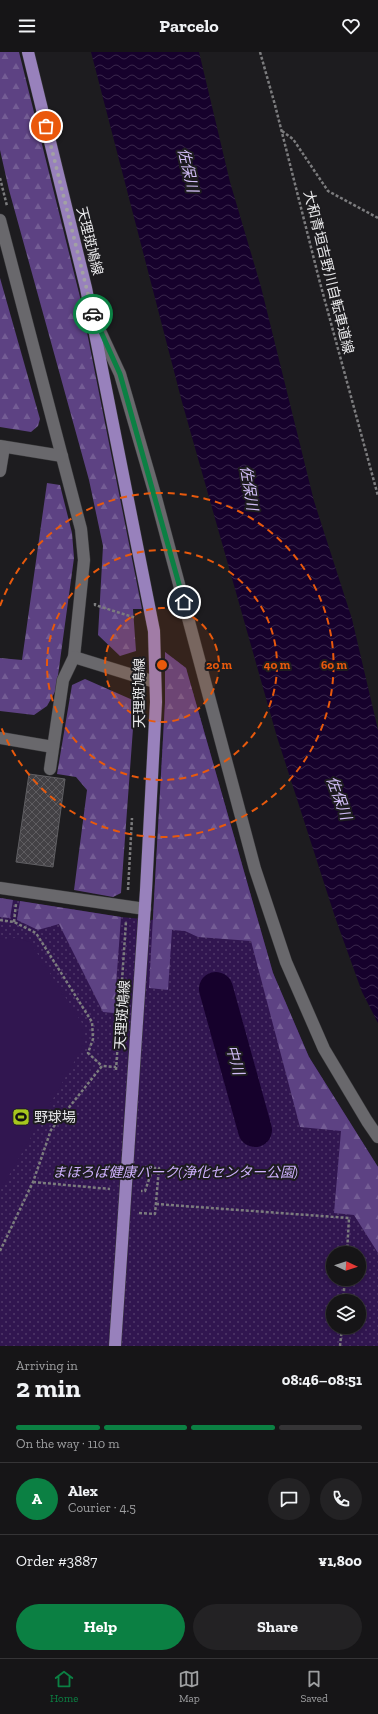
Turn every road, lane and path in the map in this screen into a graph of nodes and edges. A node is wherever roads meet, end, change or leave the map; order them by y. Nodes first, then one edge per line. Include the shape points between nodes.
1 (28, 52) edge
2 (260, 52) edge
3 (282, 130) junction
4 (378, 218) edge
5 (0, 220) edge
6 (90, 309) junction
7 (2, 447) edge
8 (62, 456) junction
9 (0, 471) edge
10 (378, 496) edge
11 (74, 657) junction
12 (154, 682) junction
13 (0, 738) edge
14 (53, 747) junction
15 (50, 769) dead end
16 (133, 814) dead end
17 (0, 888) edge
18 (127, 906) junction
19 (145, 909) junction
20 (0, 920) edge
21 (102, 1066) junction
22 (116, 1067) junction
23 (116, 1075) dead end
24 (378, 1137) edge
25 (109, 1181) dead end
26 (33, 1182) junction
27 (109, 1189) junction
28 (145, 1192) dead end
29 (108, 1196) dead end
30 (156, 1204) junction
31 (136, 1213) dead end
32 (347, 1246) edge
33 (0, 1251) edge
34 (341, 1334) edge
35 (115, 1346) edge
36 (340, 1346) edge

1 - 6 main road, 天理斑鳩線
2 - 3 path, 大和青垣吉野川自転車道線
3 - 4 path via 294,139 328,191
3 - 10 path, 大和青垣吉野川自転車道線
5 - 8 lane
6 - 12 main road, 天理斑鳩線 via 154,631
6 - 24 lane via 120,374 156,498 255,869 286,962 324,1049
7 - 8 lane
7 - 9 lane
8 - 11 lane via 81,529 84,560
11 - 12 lane
11 - 14 lane via 63,680
12 - 19 main road, 天理斑鳩線 via 156,702
13 - 14 lane
14 - 15 lane
16 - 18 path
17 - 18 lane
18 - 19 lane
18 - 22 path
19 - 35 main road, 天理斑鳩線
20 - 21 path via 14,922 36,933 92,1022 93,1039 88,1053
21 - 22 path
21 - 26 path via 51,1130
22 - 23 path
25 - 27 path
26 - 27 path
26 - 33 path
27 - 29 path
28 - 30 path via 153,1168 159,1168
30 - 31 path via 155,1214
30 - 32 path via 349,1218
34 - 36 path

